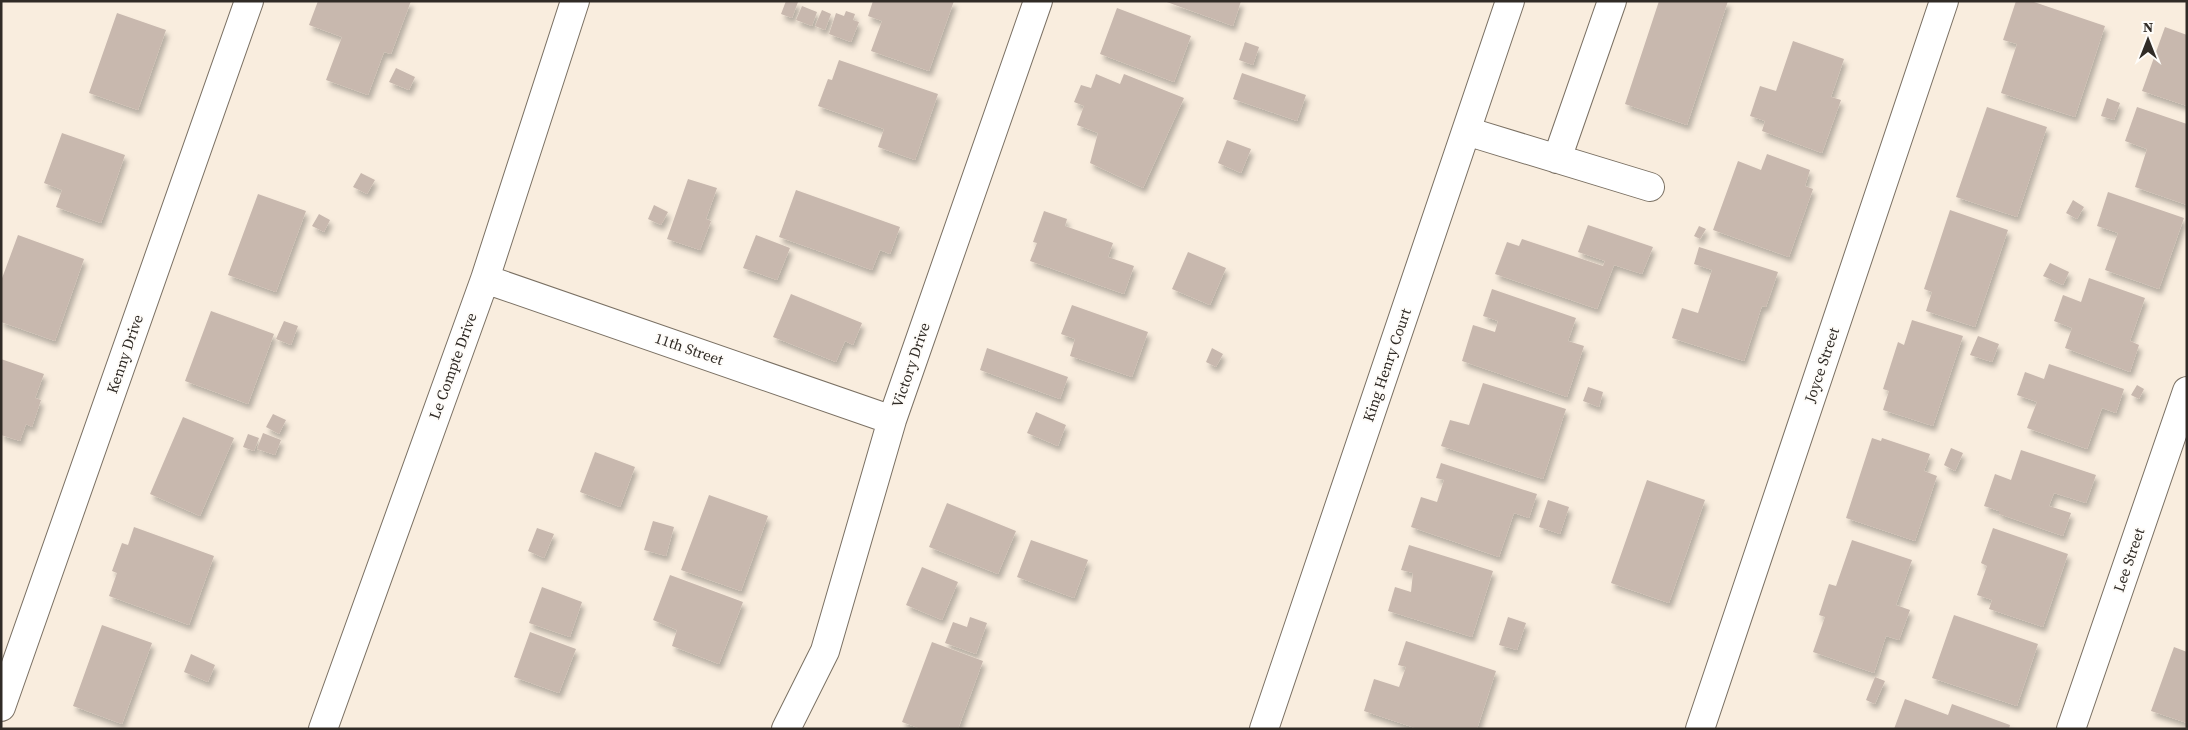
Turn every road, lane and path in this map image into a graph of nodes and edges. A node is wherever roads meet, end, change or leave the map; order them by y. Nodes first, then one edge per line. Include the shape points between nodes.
1 (249, 1) edge
2 (575, 1) edge
3 (1038, 1) edge
4 (1510, 1) edge
5 (1612, 1) edge
6 (1944, 1) edge
7 (1466, 131) junction
8 (1557, 159) junction
9 (1650, 187) dead end
10 (485, 279) junction
11 (2187, 391) edge
12 (892, 420) junction
13 (1, 707) edge
14 (323, 729) edge
15 (786, 729) edge
16 (1264, 729) edge
17 (1700, 729) edge
18 (2071, 729) edge

1 - 13 street, Kenny Drive
2 - 10 street, Le Compte Drive
3 - 12 street, Victory Drive
4 - 7 street, King Henry Court
5 - 8 street
6 - 17 street, Joyce Street
7 - 8 street
7 - 16 street, King Henry Court
8 - 9 street
10 - 12 street, 11th Street
10 - 14 street, Le Compte Drive
11 - 18 street, Lee Street
12 - 15 street, Victory Drive via 825,651

